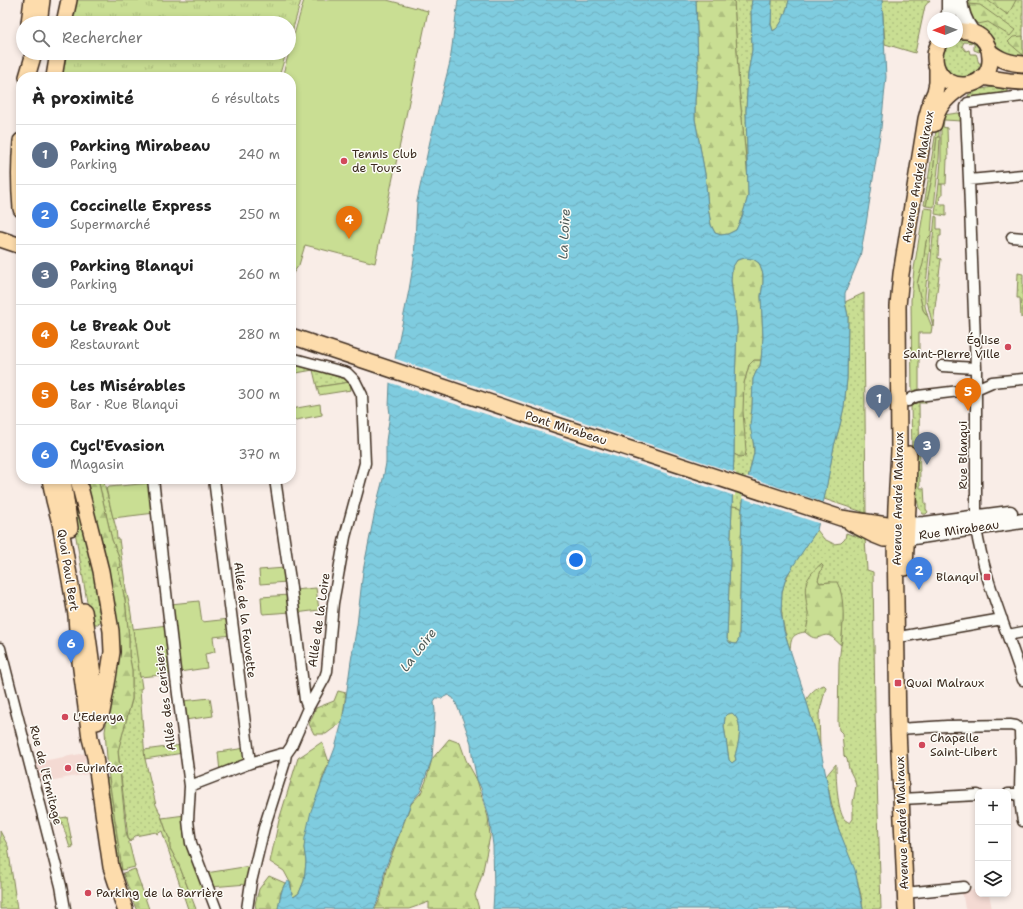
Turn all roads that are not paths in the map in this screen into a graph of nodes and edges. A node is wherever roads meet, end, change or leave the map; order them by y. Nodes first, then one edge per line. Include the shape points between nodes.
1 (32, 0) edge
2 (42, 0) edge
3 (65, 0) edge
4 (69, 0) edge
5 (948, 0) edge
6 (960, 0) edge
7 (949, 12) edge
8 (30, 16) edge
9 (40, 16) edge
10 (64, 16) edge
11 (66, 16) edge
12 (963, 30) edge
13 (972, 32) junction
14 (937, 48) edge
15 (990, 52) junction
16 (26, 60) edge
17 (32, 60) edge
18 (57, 60) edge
19 (1023, 64) edge
20 (937, 69) junction
21 (27, 72) edge
22 (28, 72) edge
23 (55, 72) edge
24 (982, 77) junction
25 (1023, 82) edge
26 (963, 86) junction
27 (1023, 96) edge
28 (1023, 175) edge
29 (969, 180) junction
30 (1012, 237) dead end
31 (1023, 238) edge
32 (0, 239) edge
33 (16, 244) edge
34 (296, 338) edge
35 (296, 359) edge
36 (942, 366) dead end
37 (976, 368) junction
38 (1023, 379) edge
39 (976, 389) junction
40 (908, 401) junction
41 (51, 484) edge
42 (64, 484) edge
43 (79, 484) edge
44 (154, 484) edge
45 (215, 484) edge
46 (276, 484) edge
47 (1023, 512) edge
48 (1023, 521) edge
49 (976, 523) junction
50 (896, 532) junction
51 (76, 615) junction
52 (1002, 619) junction
53 (111, 631) junction
54 (1023, 632) edge
55 (1008, 635) junction
56 (905, 636) junction
57 (89, 638) junction
58 (0, 648) edge
59 (1023, 680) edge
60 (308, 708) junction
61 (902, 729) junction
62 (1022, 729) edge
63 (98, 736) junction
64 (286, 754) junction
65 (95, 757) junction
66 (1022, 760) edge
67 (250, 763) junction
68 (190, 786) junction
69 (1011, 794) edge
70 (1020, 794) junction
71 (975, 795) edge
72 (904, 799) junction
73 (1023, 820) edge
74 (964, 887) dead end
75 (908, 893) junction
76 (65, 909) edge
77 (125, 909) edge
78 (216, 909) edge
79 (247, 909) edge
80 (906, 909) edge
81 (912, 909) edge

1 - 8 main road
2 - 9 main road
3 - 10 main road
4 - 11 main road
5 - 7 main road
6 - 13 main road via 962,12
12 - 13 main road
13 - 15 main road via 980,36
14 - 20 main road, Avenue André Malraux via 935,53
15 - 19 main road via 997,58
15 - 24 main road via 988,70
16 - 21 main road
17 - 22 main road
18 - 23 main road
20 - 26 main road via 948,81
20 - 50 main road, Avenue André Malraux via 937,83 926,119 899,288 899,451
24 - 25 main road
24 - 26 main road, Avenue André Malraux via 977,82
26 - 40 main road, Avenue André Malraux via 946,99 939,109 935,122 909,287
27 - 29 street, Rue Blanqui via 968,104 966,107
28 - 29 street
29 - 37 street, Rue Blanqui
30 - 31 street
32 - 33 main road
34 - 50 main road, Pont Mirabeau via 841,518 874,535
35 - 60 street, Allée de la Loire via 347,373 355,381 362,395 365,463 345,537 333,603 327,671
36 - 37 street
37 - 39 street, Rue Blanqui
38 - 39 street via 992,382
39 - 40 street via 918,396
39 - 49 street, Rue Blanqui
40 - 50 main road, Avenue André Malraux via 909,451
41 - 51 main road, Quai Paul Bert
42 - 57 main road, Quai Paul Bert
43 - 53 main road via 101,571
44 - 68 street, Allée des Cerisiers
45 - 67 street, Allée de la Fauvette
46 - 60 street
47 - 49 main road, Rue Mirabeau
48 - 49 main road, Rue Mirabeau
49 - 50 main road, Rue Mirabeau
49 - 52 street, Rue Blanqui via 986,573
50 - 56 main road, Avenue André Malraux via 905,566
50 - 61 main road, Avenue André Malraux
51 - 57 main road via 84,635
51 - 65 main road, Quai Paul Bert via 90,738
52 - 55 street, Rue Blanqui
52 - 56 street
53 - 57 main road via 106,636
53 - 63 main road via 112,652
54 - 55 street
55 - 59 street, Rue Blanqui
56 - 61 main road, Avenue André Malraux
57 - 63 main road, Quai Paul Bert
58 - 76 street, Rue de l'Ermitage
60 - 64 street, Allée de la Loire
61 - 62 street via 1010,725
61 - 72 main road, Avenue André Malraux
62 - 66 street
63 - 65 main road, Quai Paul Bert
64 - 67 street
64 - 79 street, Allée de la Loire via 264,828
65 - 77 main road, Quai Paul Bert via 111,867
66 - 70 street
67 - 68 street
68 - 78 street, Allée des Cerisiers via 188,820 191,843
69 - 70 street
70 - 73 street
71 - 72 street
72 - 75 main road, Avenue André Malraux
74 - 75 street
75 - 80 main road, Avenue André Malraux
75 - 81 main road, Avenue André Malraux

